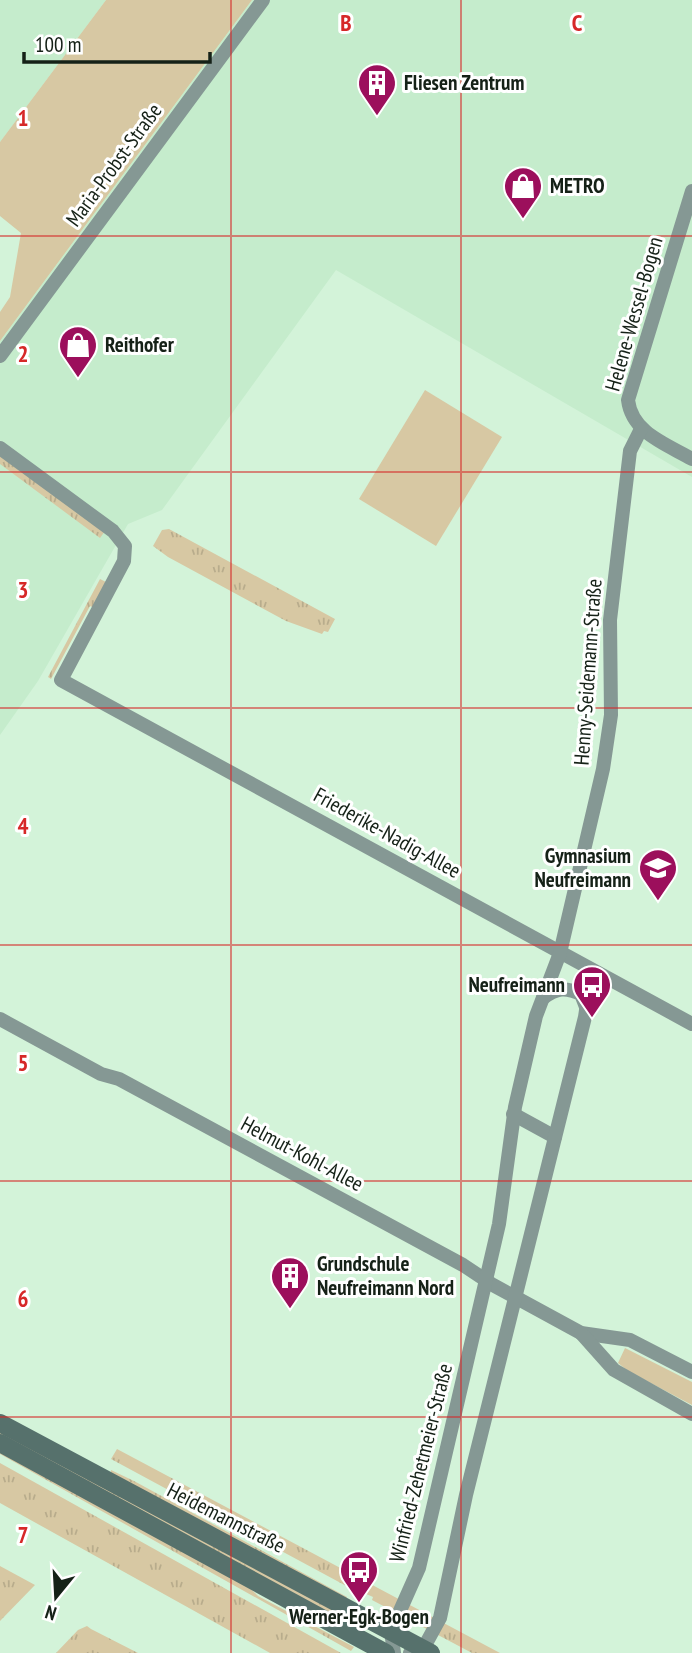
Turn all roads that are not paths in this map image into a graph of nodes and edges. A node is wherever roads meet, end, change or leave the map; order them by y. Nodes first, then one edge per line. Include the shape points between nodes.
1 (262, 0) edge
2 (692, 191) edge
3 (0, 356) edge
4 (641, 429) junction
5 (0, 448) edge
6 (692, 459) edge
7 (560, 953) junction
8 (592, 970) junction
9 (543, 998) junction
10 (586, 1007) junction
11 (0, 1019) edge
12 (692, 1024) edge
13 (513, 1114) junction
14 (555, 1137) junction
15 (486, 1280) junction
16 (515, 1297) junction
17 (581, 1333) junction
18 (692, 1372) edge
19 (692, 1414) edge
20 (0, 1423) edge
21 (0, 1443) edge
22 (391, 1631) junction
23 (421, 1652) edge
24 (386, 1653) edge
25 (394, 1653) edge

1 - 3 street, Maria-Probst-Straße
2 - 4 street, Helene-Wessel-Bogen via 629,393 632,416
4 - 6 street
4 - 7 street, Henny-Seidemann-Straße via 630,452 611,606 607,750
5 - 7 street, Friederike-Nadig-Allee via 113,531 125,545 124,561 61,680
7 - 8 street, Friederike-Nadig-Allee
7 - 9 street, Henny-Seidemann-Straße
8 - 10 street
8 - 12 street, Friederike-Nadig-Allee
9 - 10 street via 565,988 581,994
9 - 13 street, Henny-Seidemann-Straße
10 - 14 street
11 - 15 street, Helmut-Kohl-Allee via 144,1092
13 - 14 street
13 - 15 street, Henny-Seidemann-Straße via 502,1209
14 - 16 street
15 - 16 street, Helmut-Kohl-Allee
15 - 22 street, Winfried-Zehetmeier-Straße via 419,1568
16 - 17 street, Helmut-Kohl-Allee
16 - 23 street via 440,1618
17 - 18 street, Helmut-Kohl-Allee via 631,1340
17 - 19 street, Helmut-Kohl-Allee via 614,1370
20 - 22 main road, Heidemannstraße
21 - 24 main road, Heidemannstraße
22 - 23 main road, Heidemannstraße
22 - 25 street

